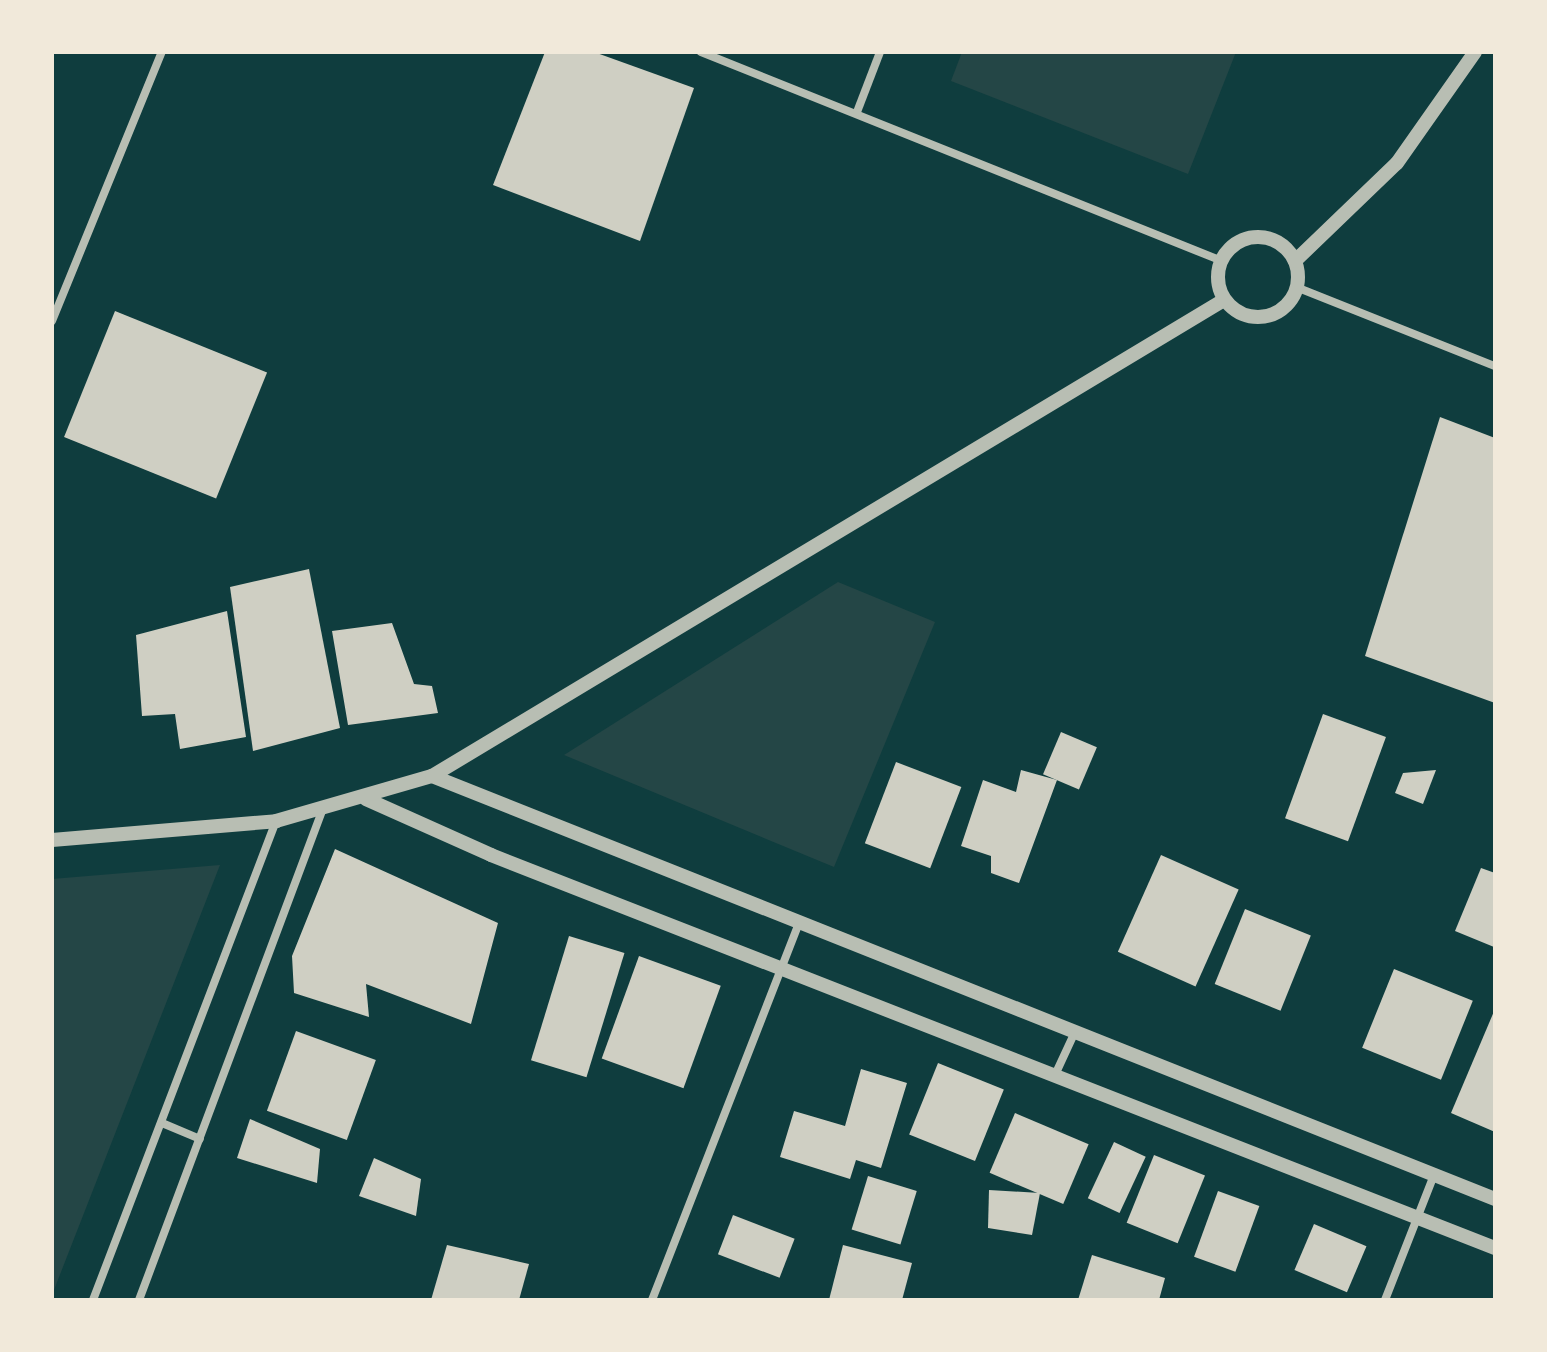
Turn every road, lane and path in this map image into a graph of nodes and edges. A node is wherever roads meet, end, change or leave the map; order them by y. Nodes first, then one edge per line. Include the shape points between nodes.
1 (162, 52) edge
2 (701, 52) edge
3 (880, 52) edge
4 (1475, 52) edge
5 (857, 112) junction
6 (1222, 261) junction
7 (1295, 261) junction
8 (1296, 287) junction
9 (1224, 300) junction
10 (52, 321) edge
11 (1495, 366) edge
12 (432, 776) junction
13 (366, 799) junction
14 (322, 811) junction
15 (276, 821) junction
16 (52, 840) edge
17 (798, 926) junction
18 (782, 968) junction
19 (1074, 1034) junction
20 (1055, 1075) junction
21 (162, 1123) junction
22 (200, 1139) junction
23 (1434, 1175) junction
24 (1495, 1199) edge
25 (1416, 1217) junction
26 (1495, 1248) edge
27 (93, 1300) edge
28 (139, 1300) edge
29 (652, 1300) edge
30 (1385, 1300) edge

1 - 10 street
2 - 5 street
3 - 5 street
4 - 7 street via 1397,163
5 - 6 street
6 - 7 street via 1239,242 1265,238
6 - 9 street
7 - 8 street
8 - 9 street via 1283,309 1258,317
8 - 11 street
9 - 12 street
12 - 13 street
12 - 17 street
13 - 14 street
13 - 18 street
14 - 15 street
14 - 22 street
15 - 16 street
15 - 21 street
17 - 18 street
17 - 19 street
18 - 20 street
18 - 29 street
19 - 20 street
19 - 23 street
20 - 25 street
21 - 22 street
21 - 27 street
22 - 28 street
23 - 24 street
23 - 25 street
25 - 26 street
25 - 30 street

